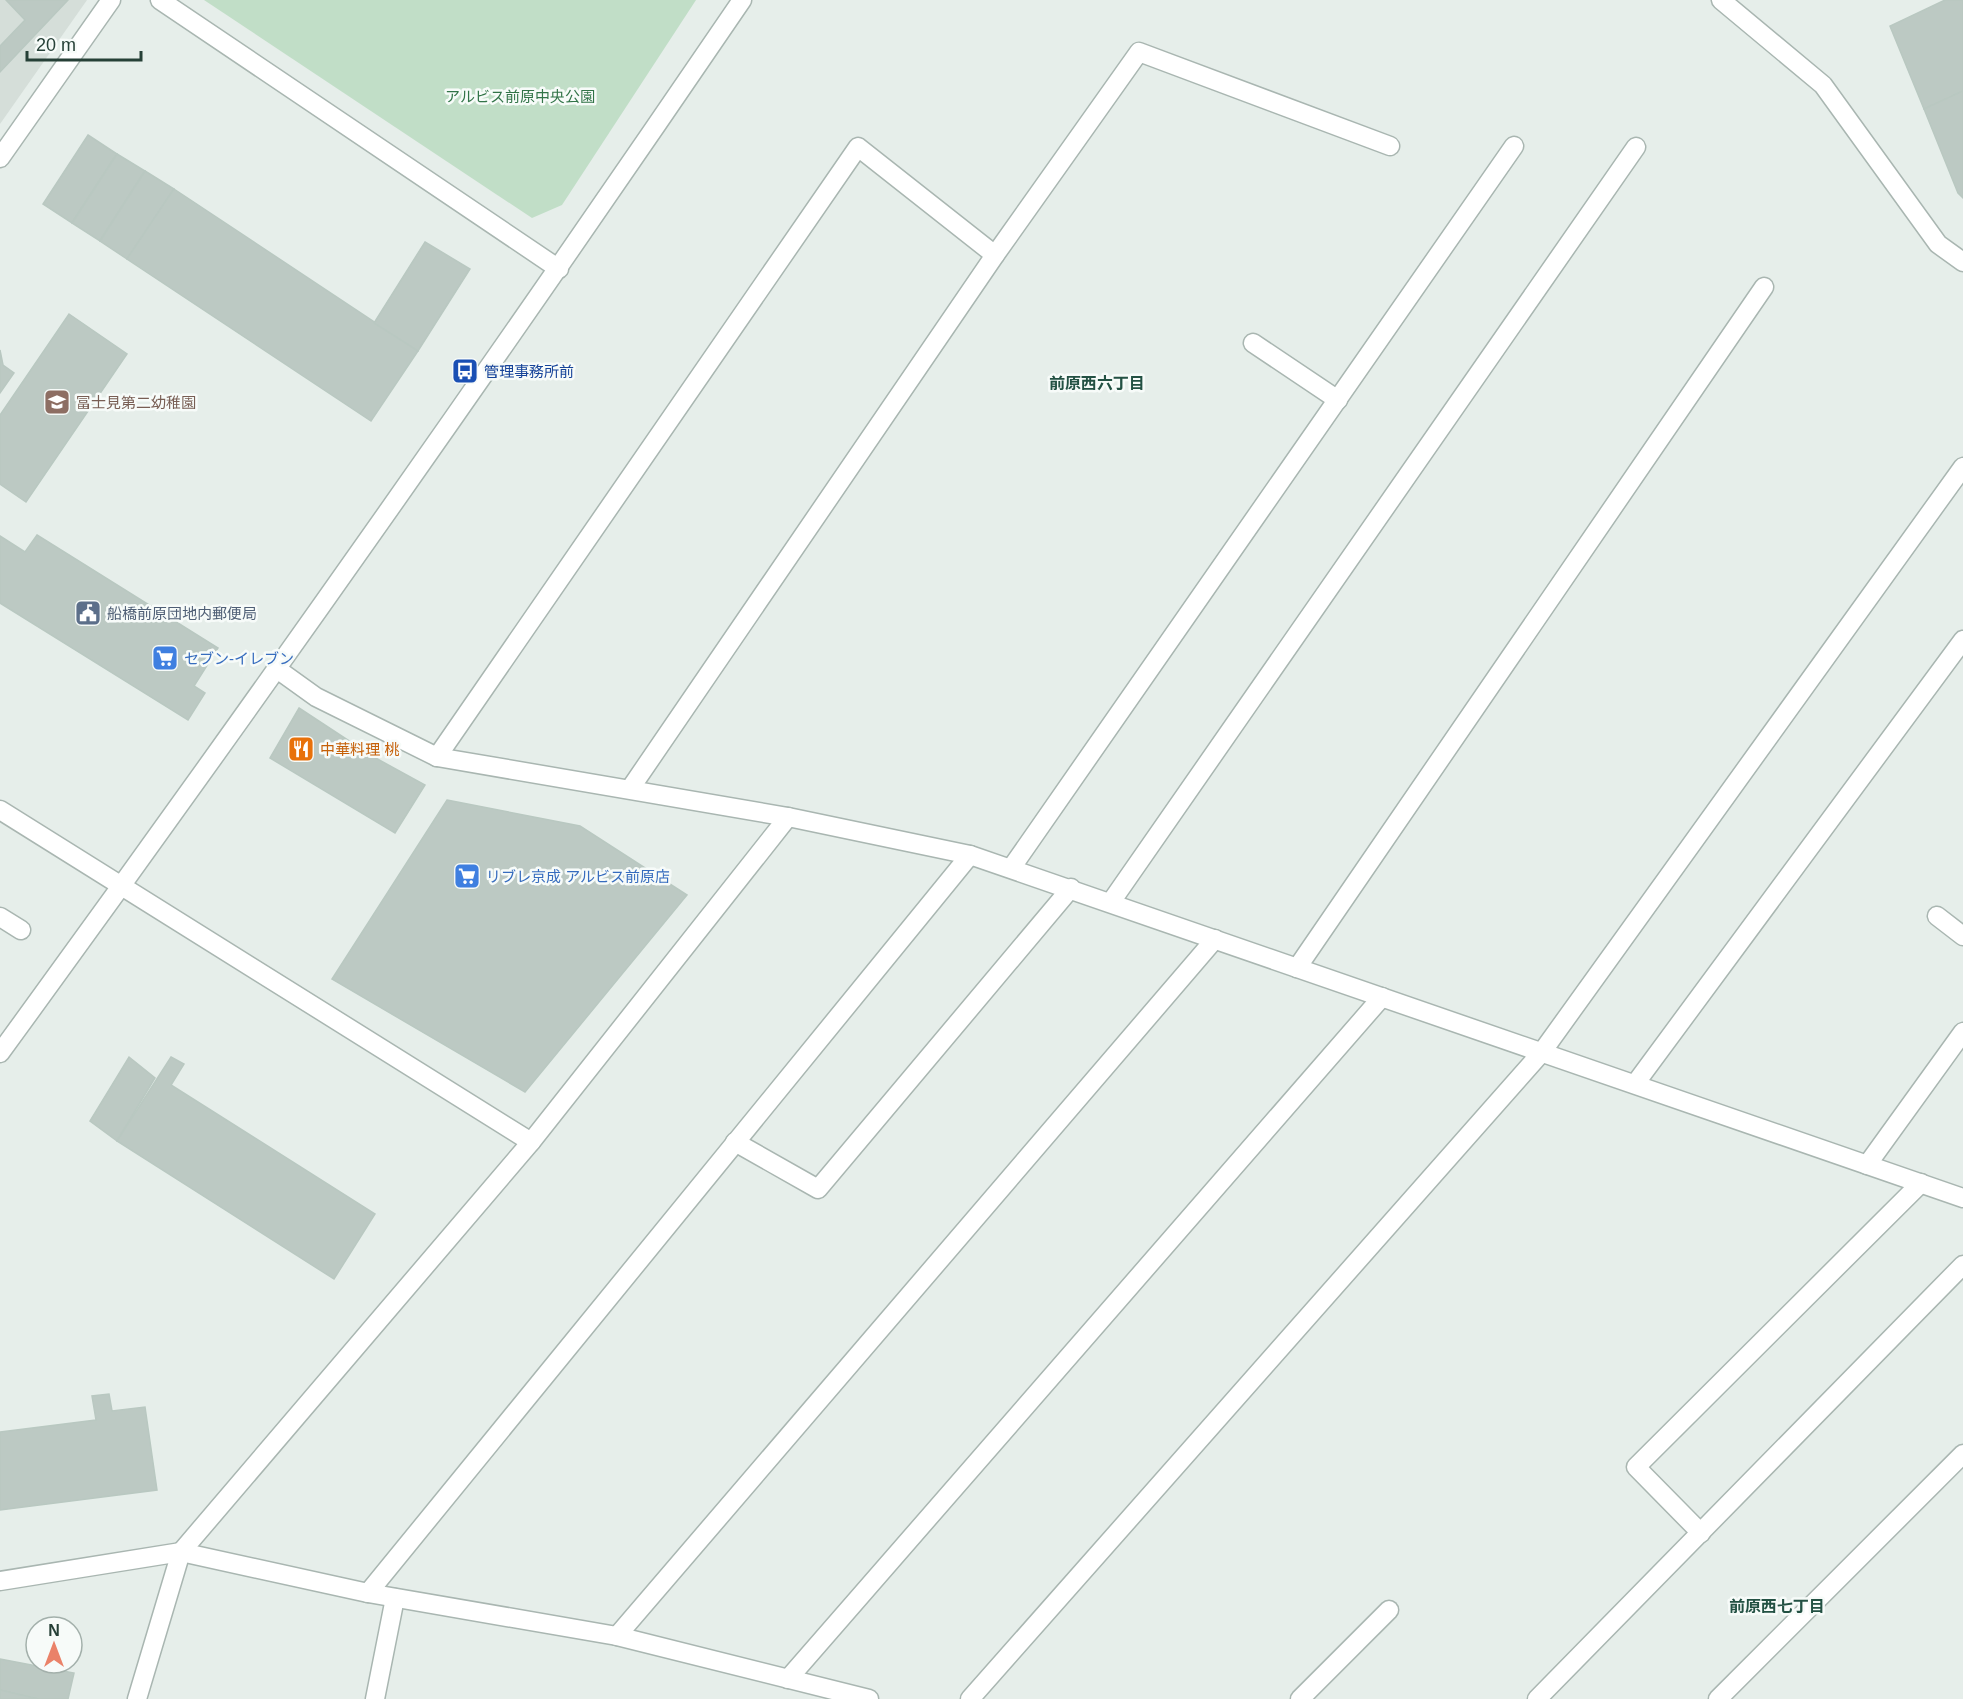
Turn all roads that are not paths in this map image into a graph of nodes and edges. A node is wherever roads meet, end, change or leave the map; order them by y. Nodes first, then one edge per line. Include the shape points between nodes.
1 (111, 0) edge
2 (160, 0) edge
3 (742, 0) edge
4 (1721, 0) edge
5 (1390, 146) dead end
6 (1514, 146) dead end
7 (1636, 147) dead end
8 (0, 158) edge
9 (995, 255) junction
10 (1963, 262) edge
11 (558, 269) junction
12 (1764, 287) dead end
13 (1253, 343) dead end
14 (1338, 400) junction
15 (1963, 467) edge
16 (1963, 640) edge
17 (277, 669) junction
18 (437, 757) junction
19 (630, 789) junction
20 (0, 810) edge
21 (788, 817) junction
22 (970, 855) junction
23 (1012, 867) junction
24 (121, 886) junction
25 (1071, 888) junction
26 (1111, 902) junction
27 (1937, 916) dead end
28 (0, 917) edge
29 (21, 930) dead end
30 (1963, 936) edge
31 (1215, 939) junction
32 (1297, 968) junction
33 (1382, 997) junction
34 (1963, 1032) edge
35 (1542, 1052) junction
36 (0, 1053) edge
37 (1635, 1084) junction
38 (531, 1142) junction
39 (735, 1142) junction
40 (1867, 1165) junction
41 (1921, 1183) junction
42 (1963, 1198) edge
43 (1963, 1265) edge
44 (1963, 1454) edge
45 (1701, 1533) junction
46 (181, 1552) junction
47 (0, 1581) edge
48 (368, 1593) junction
49 (395, 1598) junction
50 (1389, 1610) dead end
51 (617, 1636) junction
52 (788, 1679) junction
53 (138, 1699) edge
54 (375, 1699) edge
55 (869, 1699) edge
56 (970, 1699) edge
57 (1300, 1699) edge
58 (1537, 1699) edge
59 (1718, 1699) edge

1 - 8 street
2 - 11 street
3 - 11 street
4 - 10 street via 1823,85 1938,244
5 - 9 street via 1139,52
6 - 14 street
7 - 26 street
9 - 18 street via 858,147
9 - 19 street
11 - 17 street
12 - 32 street
13 - 14 street
14 - 23 street
15 - 35 street
16 - 37 street
17 - 18 street via 316,697
17 - 24 street
18 - 19 street
19 - 21 street
20 - 24 street
21 - 22 street
21 - 38 street
22 - 23 street
22 - 39 street
23 - 25 street
24 - 36 street
24 - 38 street
25 - 26 street
25 - 39 street via 818,1189
26 - 31 street
27 - 30 street
28 - 29 street
31 - 32 street
31 - 51 street
32 - 33 street
33 - 35 street
33 - 52 street
34 - 40 street
35 - 37 street
35 - 56 street
37 - 40 street
38 - 46 street
39 - 48 street
40 - 41 street
41 - 42 street
41 - 45 street via 1636,1467
43 - 45 street
44 - 59 street
45 - 58 street
46 - 47 street
46 - 48 street
46 - 53 street
48 - 49 street
49 - 51 street
49 - 54 street
50 - 57 street
51 - 52 street
52 - 55 street

